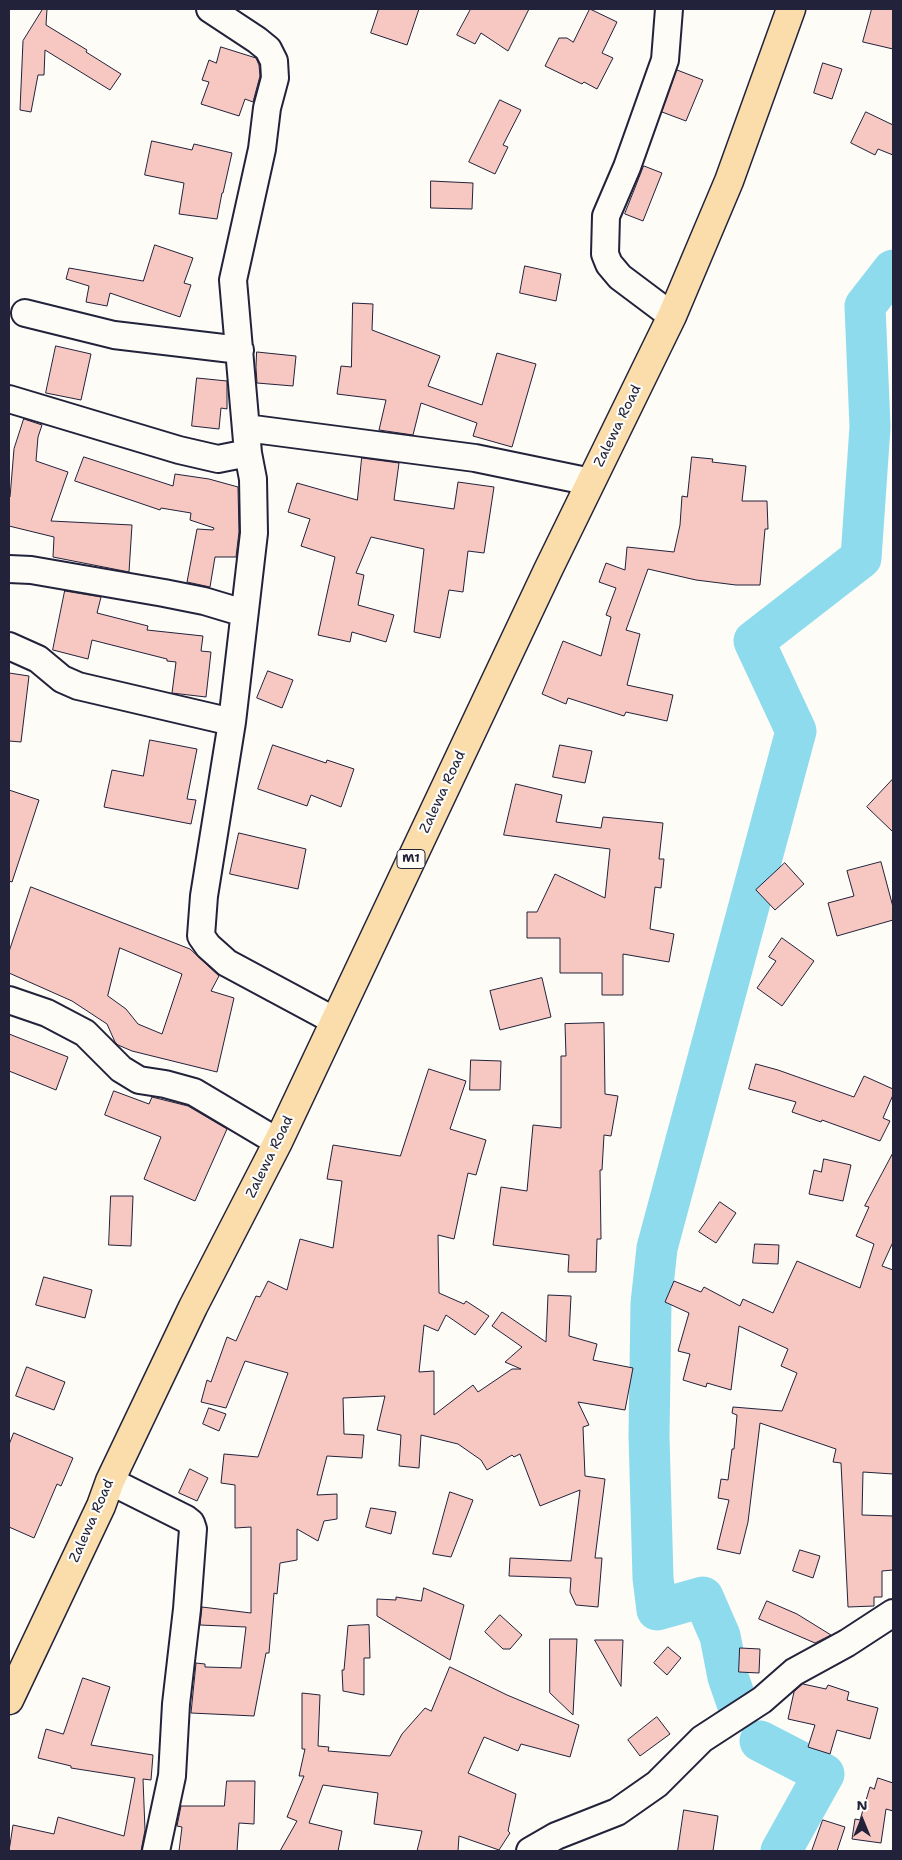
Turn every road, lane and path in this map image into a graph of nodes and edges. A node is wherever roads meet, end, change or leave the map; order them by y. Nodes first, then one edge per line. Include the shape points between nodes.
1 (210, 9) edge
2 (669, 9) edge
3 (792, 9) edge
4 (25, 314) dead end
5 (672, 316) junction
6 (240, 350) junction
7 (9, 399) edge
8 (247, 441) junction
9 (591, 482) junction
10 (9, 569) edge
11 (244, 613) junction
12 (9, 646) edge
13 (232, 722) junction
14 (9, 1000) edge
15 (335, 1020) junction
16 (278, 1142) junction
17 (110, 1481) junction
18 (893, 1613) edge
19 (9, 1700) edge
20 (156, 1851) edge
21 (530, 1851) edge

1 - 6 street via 268,49 274,61 276,78 267,108 262,150 233,280
2 - 5 street via 664,60 627,167 606,216 605,254 620,277
3 - 5 highway, Zalewa Road / M1 via 729,180
4 - 6 street via 114,335
5 - 9 highway, Zalewa Road / M1
6 - 8 street
7 - 8 street via 218,459
8 - 9 street via 475,458
8 - 11 street via 253,479 254,533
9 - 15 highway, Zalewa Road / M1
10 - 11 street via 164,593
11 - 13 street
12 - 13 street via 38,660 62,680 78,686
13 - 15 street via 204,896 202,936 208,946 228,962
14 - 16 street via 47,1013 85,1033 121,1069 139,1080 194,1092
15 - 16 highway, Zalewa Road / M1
16 - 17 highway, Zalewa Road / M1 via 193,1307
17 - 19 highway, Zalewa Road / M1
17 - 20 street via 186,1519 193,1529 172,1776
18 - 21 street via 794,1672 762,1700 702,1740 658,1784 617,1812 556,1836

